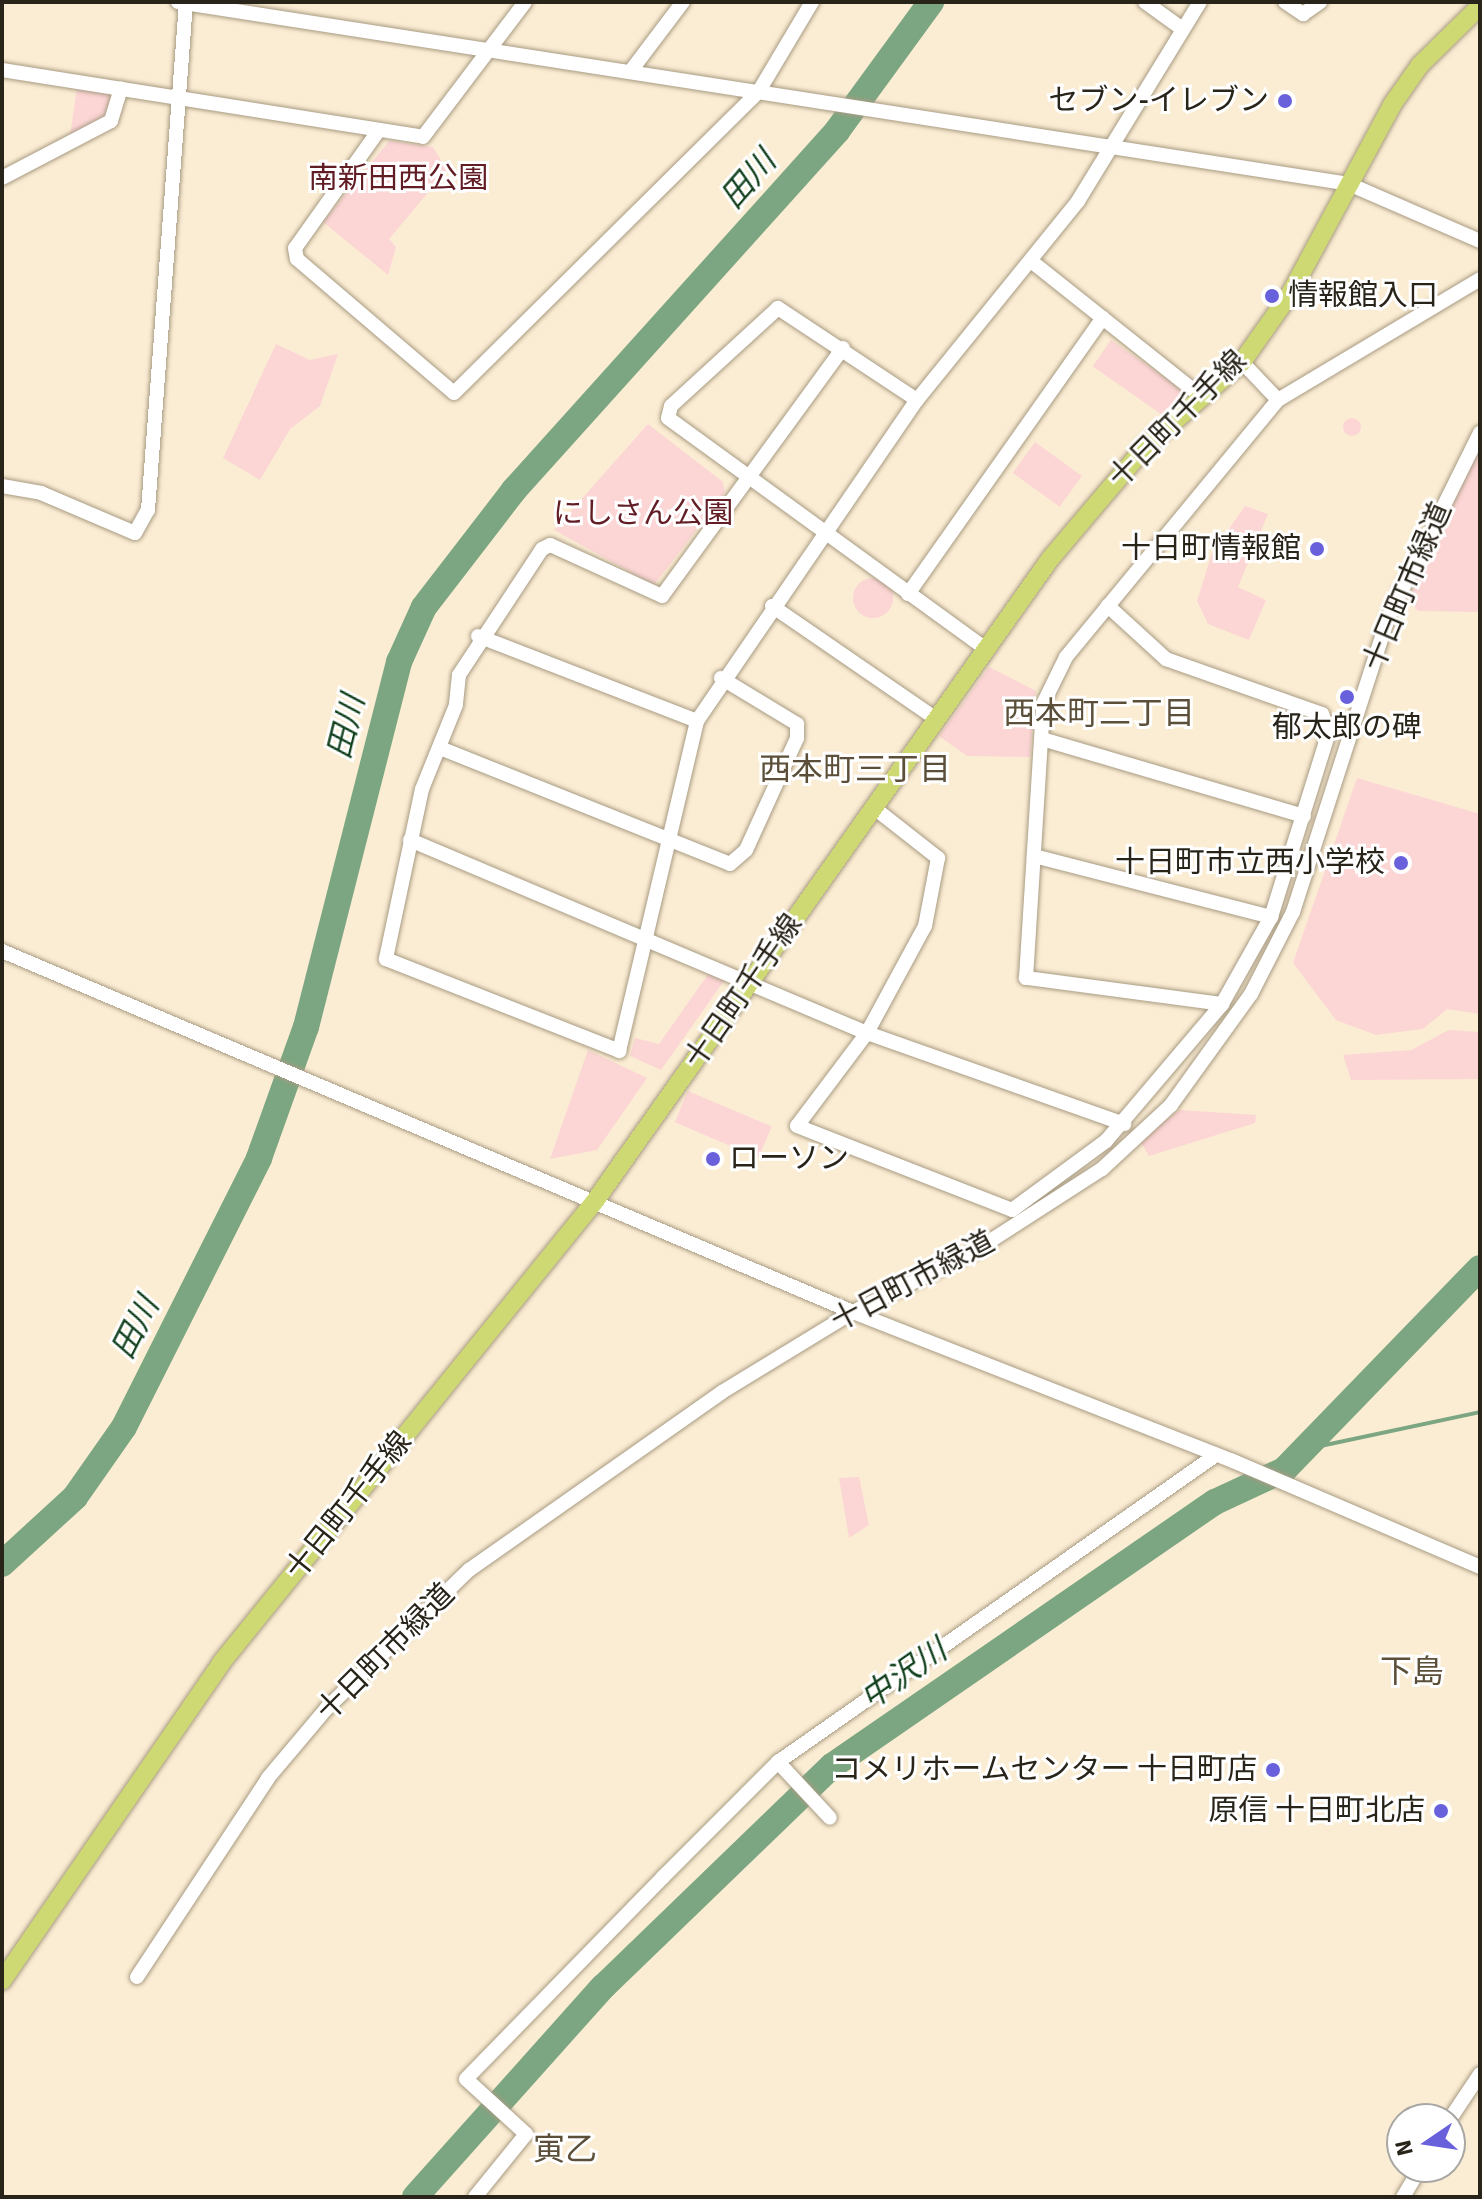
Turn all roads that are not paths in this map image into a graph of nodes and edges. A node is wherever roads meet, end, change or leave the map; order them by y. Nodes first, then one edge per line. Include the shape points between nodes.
1 (183, 2) edge
2 (525, 2) edge
3 (683, 2) edge
4 (812, 2) edge
5 (1145, 2) edge
6 (1200, 2) edge
7 (1285, 2) edge
8 (1320, 2) edge
9 (1480, 6) edge
10 (1181, 28) junction
11 (489, 51) junction
12 (2, 70) edge
13 (630, 72) junction
14 (121, 89) junction
15 (759, 91) junction
16 (178, 98) junction
17 (379, 130) junction
18 (1107, 144) junction
19 (2, 178) edge
20 (1349, 184) junction
21 (1480, 241) edge
22 (1031, 261) junction
23 (1480, 279) edge
24 (1103, 318) junction
25 (843, 348) junction
26 (1242, 362) junction
27 (1202, 397) junction
28 (917, 400) junction
29 (1278, 400) junction
30 (1480, 433) edge
31 (748, 481) junction
32 (2, 486) edge
33 (823, 534) junction
34 (908, 594) junction
35 (772, 606) junction
36 (1108, 606) junction
37 (478, 636) junction
38 (984, 648) junction
39 (721, 678) junction
40 (935, 718) junction
41 (697, 721) junction
42 (1042, 739) junction
43 (440, 748) junction
44 (873, 807) junction
45 (1304, 816) junction
46 (410, 840) junction
47 (671, 841) junction
48 (1034, 856) junction
49 (1271, 917) junction
50 (649, 939) junction
51 (2, 951) edge
52 (750, 982) junction
53 (1222, 1004) junction
54 (867, 1033) junction
55 (1124, 1124) junction
56 (595, 1201) junction
57 (853, 1312) junction
58 (1216, 1455) junction
59 (1480, 1567) edge
60 (781, 1765) junction
61 (826, 1815) dead end
62 (137, 1977) dead end
63 (2, 1981) edge
64 (1480, 2074) edge
65 (1461, 2103) edge
66 (475, 2197) edge

1 - 11 street
1 - 16 street
2 - 11 street
3 - 13 street
4 - 15 street
5 - 10 street
6 - 10 street
7 - 8 street via 1303,14
9 - 20 main road, 十日町千手線 via 1420,65
10 - 18 street
11 - 13 street
11 - 17 street via 423,137
12 - 14 street
13 - 15 street
14 - 16 street
14 - 19 street via 111,121
15 - 17 street via 454,393 297,259 295,248
15 - 18 street
16 - 17 street
16 - 32 street via 148,510 135,533 41,493
18 - 20 street
18 - 22 street via 1078,201
20 - 21 street
20 - 26 main road, 十日町千手線
22 - 24 street
22 - 28 street
23 - 29 street
24 - 27 street
24 - 34 street
25 - 28 street
25 - 31 street
25 - 31 street via 789,312 767,311 671,406 674,429
26 - 27 main road, 十日町千手線
26 - 29 street
27 - 38 main road, 十日町千手線 via 1096,502
28 - 33 street
29 - 36 street
30 - 57 street, 十日町市緑道 via 1388,618 1293,912 1210,1056 1102,1169 973,1252
31 - 33 street
31 - 37 street via 662,596 550,545
33 - 34 street
33 - 35 street
34 - 38 street
35 - 39 street
35 - 40 street
36 - 42 street via 1066,657 1043,704
36 - 45 street via 1166,659 1322,714 1329,732
37 - 41 street
37 - 43 street
38 - 40 main road, 十日町千手線
39 - 41 street
39 - 47 street via 788,714 797,738 739,859 718,863
40 - 44 main road, 十日町千手線
41 - 47 street
42 - 45 street
42 - 48 street
43 - 46 street
43 - 47 street
44 - 52 main road, 十日町千手線
44 - 54 street via 938,858 925,926
45 - 49 street
46 - 50 street
46 - 50 street via 386,959 619,1051
47 - 50 street
48 - 49 street
48 - 53 street via 1026,978
49 - 53 street
50 - 52 street
51 - 56 street
52 - 54 street
52 - 56 main road, 十日町千手線
53 - 55 street
54 - 55 street
54 - 55 street via 797,1126 997,1210 1012,1210
56 - 57 street
56 - 63 main road, 十日町千手線 via 221,1663
57 - 58 street
57 - 62 street, 十日町市緑道 via 722,1392 469,1570 327,1708 268,1778
58 - 59 street
58 - 60 street
60 - 61 street
60 - 66 street via 466,2079 526,2134
64 - 65 street

